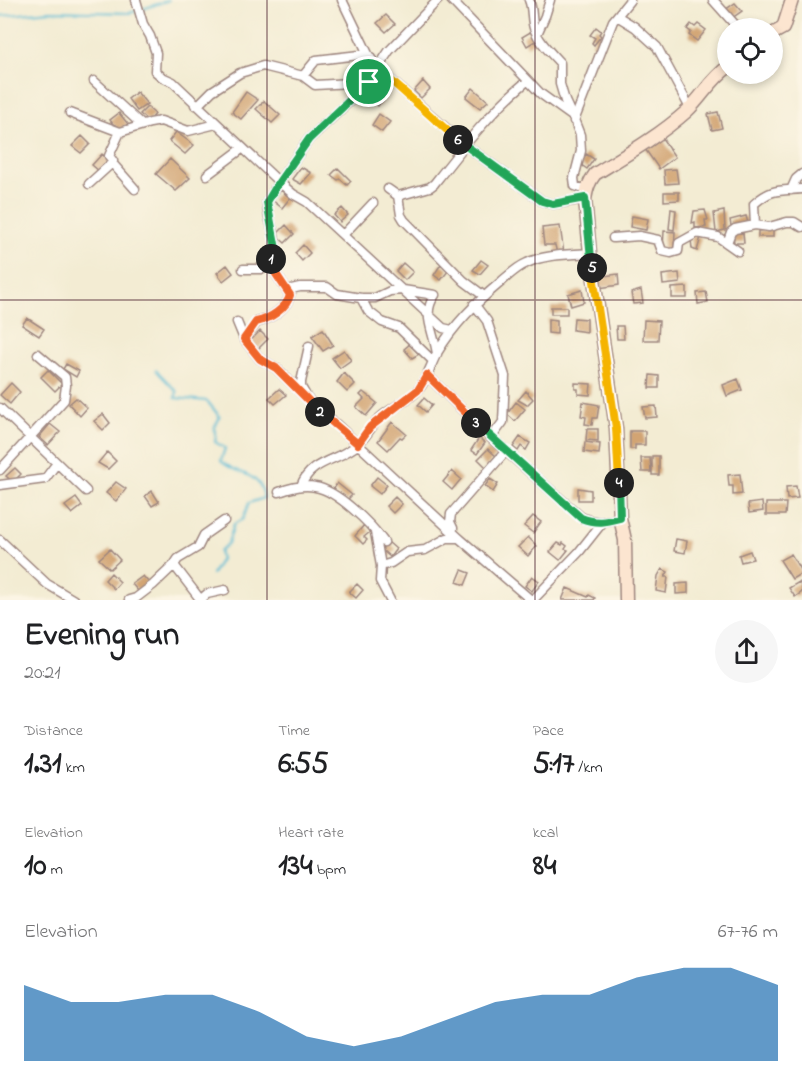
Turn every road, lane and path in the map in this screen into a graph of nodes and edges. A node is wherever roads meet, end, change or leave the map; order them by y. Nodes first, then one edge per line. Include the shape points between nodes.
1 (136, 0) edge
2 (342, 0) edge
3 (438, 0) edge
4 (451, 0) edge
5 (529, 0) edge
6 (550, 0) edge
7 (630, 0) edge
8 (713, 0) edge
9 (792, 0) edge
10 (617, 16) junction
11 (729, 18) edge
12 (783, 24) edge
13 (537, 34) junction
14 (368, 54) junction
15 (378, 69) junction
16 (717, 75) edge
17 (303, 76) junction
18 (94, 81) dead end
19 (527, 81) junction
20 (369, 82) junction
21 (195, 105) junction
22 (690, 108) junction
23 (70, 113) dead end
24 (574, 119) junction
25 (216, 124) junction
26 (142, 125) junction
27 (120, 132) junction
28 (465, 145) junction
29 (243, 148) junction
30 (112, 163) junction
31 (802, 174) edge
32 (207, 175) dead end
33 (279, 182) junction
34 (89, 184) dead end
35 (135, 189) dead end
36 (388, 189) dead end
37 (802, 189) edge
38 (791, 190) junction
39 (586, 194) junction
40 (398, 196) junction
41 (373, 203) dead end
42 (755, 225) junction
43 (802, 227) edge
44 (343, 235) junction
45 (613, 238) dead end
46 (727, 243) junction
47 (738, 251) dead end
48 (590, 253) junction
49 (268, 262) junction
50 (243, 269) dead end
51 (287, 290) junction
52 (403, 290) junction
53 (484, 296) junction
54 (361, 298) junction
55 (474, 304) junction
56 (428, 313) junction
57 (237, 322) dead end
58 (452, 330) junction
59 (244, 339) junction
60 (309, 346) dead end
61 (38, 354) dead end
62 (435, 357) junction
63 (427, 375) junction
64 (314, 406) junction
65 (0, 408) edge
66 (29, 438) junction
67 (491, 438) junction
68 (358, 444) junction
69 (506, 451) junction
70 (57, 463) junction
71 (0, 470) edge
72 (0, 485) edge
73 (301, 486) junction
74 (86, 491) dead end
75 (279, 492) dead end
76 (620, 518) junction
77 (224, 521) dead end
78 (602, 523) junction
79 (375, 529) junction
80 (458, 536) junction
81 (0, 540) edge
82 (384, 542) dead end
83 (174, 565) junction
84 (381, 566) junction
85 (225, 590) dead end
86 (200, 599) edge
87 (74, 600) edge
88 (129, 600) edge
89 (390, 600) edge
90 (532, 600) edge
91 (626, 600) edge

1 - 21 street via 156,53 155,71 173,82
2 - 14 street
3 - 15 street via 389,51
4 - 19 street
5 - 13 street
6 - 13 street
7 - 10 street
8 - 11 street
9 - 12 street
10 - 22 street via 657,47
10 - 24 street
13 - 24 street via 560,63 560,84
14 - 15 street
14 - 17 street via 316,60
15 - 20 street
15 - 28 street
16 - 22 street
17 - 20 street via 315,85
17 - 21 street via 263,66 240,73
18 - 26 street
19 - 24 street
19 - 28 street
20 - 33 street via 309,139
21 - 25 street
22 - 39 street via 595,174
23 - 27 street
24 - 39 street via 580,151 573,177 575,186
25 - 26 street via 188,131 162,121
25 - 29 street
26 - 27 street
27 - 30 street via 109,156
28 - 39 street via 542,201 553,204
28 - 40 street via 434,184
29 - 32 street
29 - 33 street
30 - 34 street
30 - 35 street
31 - 38 street
33 - 44 street
33 - 49 street via 267,206 276,249
36 - 40 street
37 - 38 street
38 - 42 street via 771,191 754,204
39 - 48 street
40 - 53 street via 404,220
41 - 44 street
42 - 43 street via 769,227 794,222
42 - 46 street via 735,229
44 - 52 street
45 - 46 street via 639,236 658,240 662,251 671,253 697,233
46 - 47 street
48 - 53 street via 527,262
48 - 76 street via 616,428
49 - 50 street via 263,269
49 - 51 street
51 - 54 street via 327,287 337,294
51 - 59 street via 289,302 267,320 256,322
52 - 54 street
52 - 56 street
52 - 56 street via 435,295
53 - 55 street
54 - 62 street via 368,311 399,328
55 - 58 street
55 - 67 street via 486,321 505,376 503,422
56 - 58 street via 443,328
56 - 62 street
57 - 59 street
58 - 62 street
59 - 64 street via 260,359 276,368
60 - 64 street via 301,387
61 - 66 street via 65,377 66,386 64,400
62 - 63 street
63 - 67 street
63 - 68 street via 418,390 370,427
64 - 68 street
65 - 66 street
66 - 70 street
66 - 71 street
67 - 69 street
68 - 73 street via 322,462 304,478
68 - 80 street
69 - 78 street via 581,518
69 - 80 street via 451,514 450,522
70 - 72 street via 45,479
70 - 74 street
73 - 75 street
73 - 79 street via 317,487 343,502
76 - 78 street
76 - 91 street via 625,540
77 - 83 street
78 - 90 street
79 - 82 street
79 - 84 street
80 - 84 street via 425,550 406,552
80 - 90 street
81 - 87 street via 47,584
83 - 86 street
83 - 88 street
84 - 89 street via 380,581
85 - 86 street

